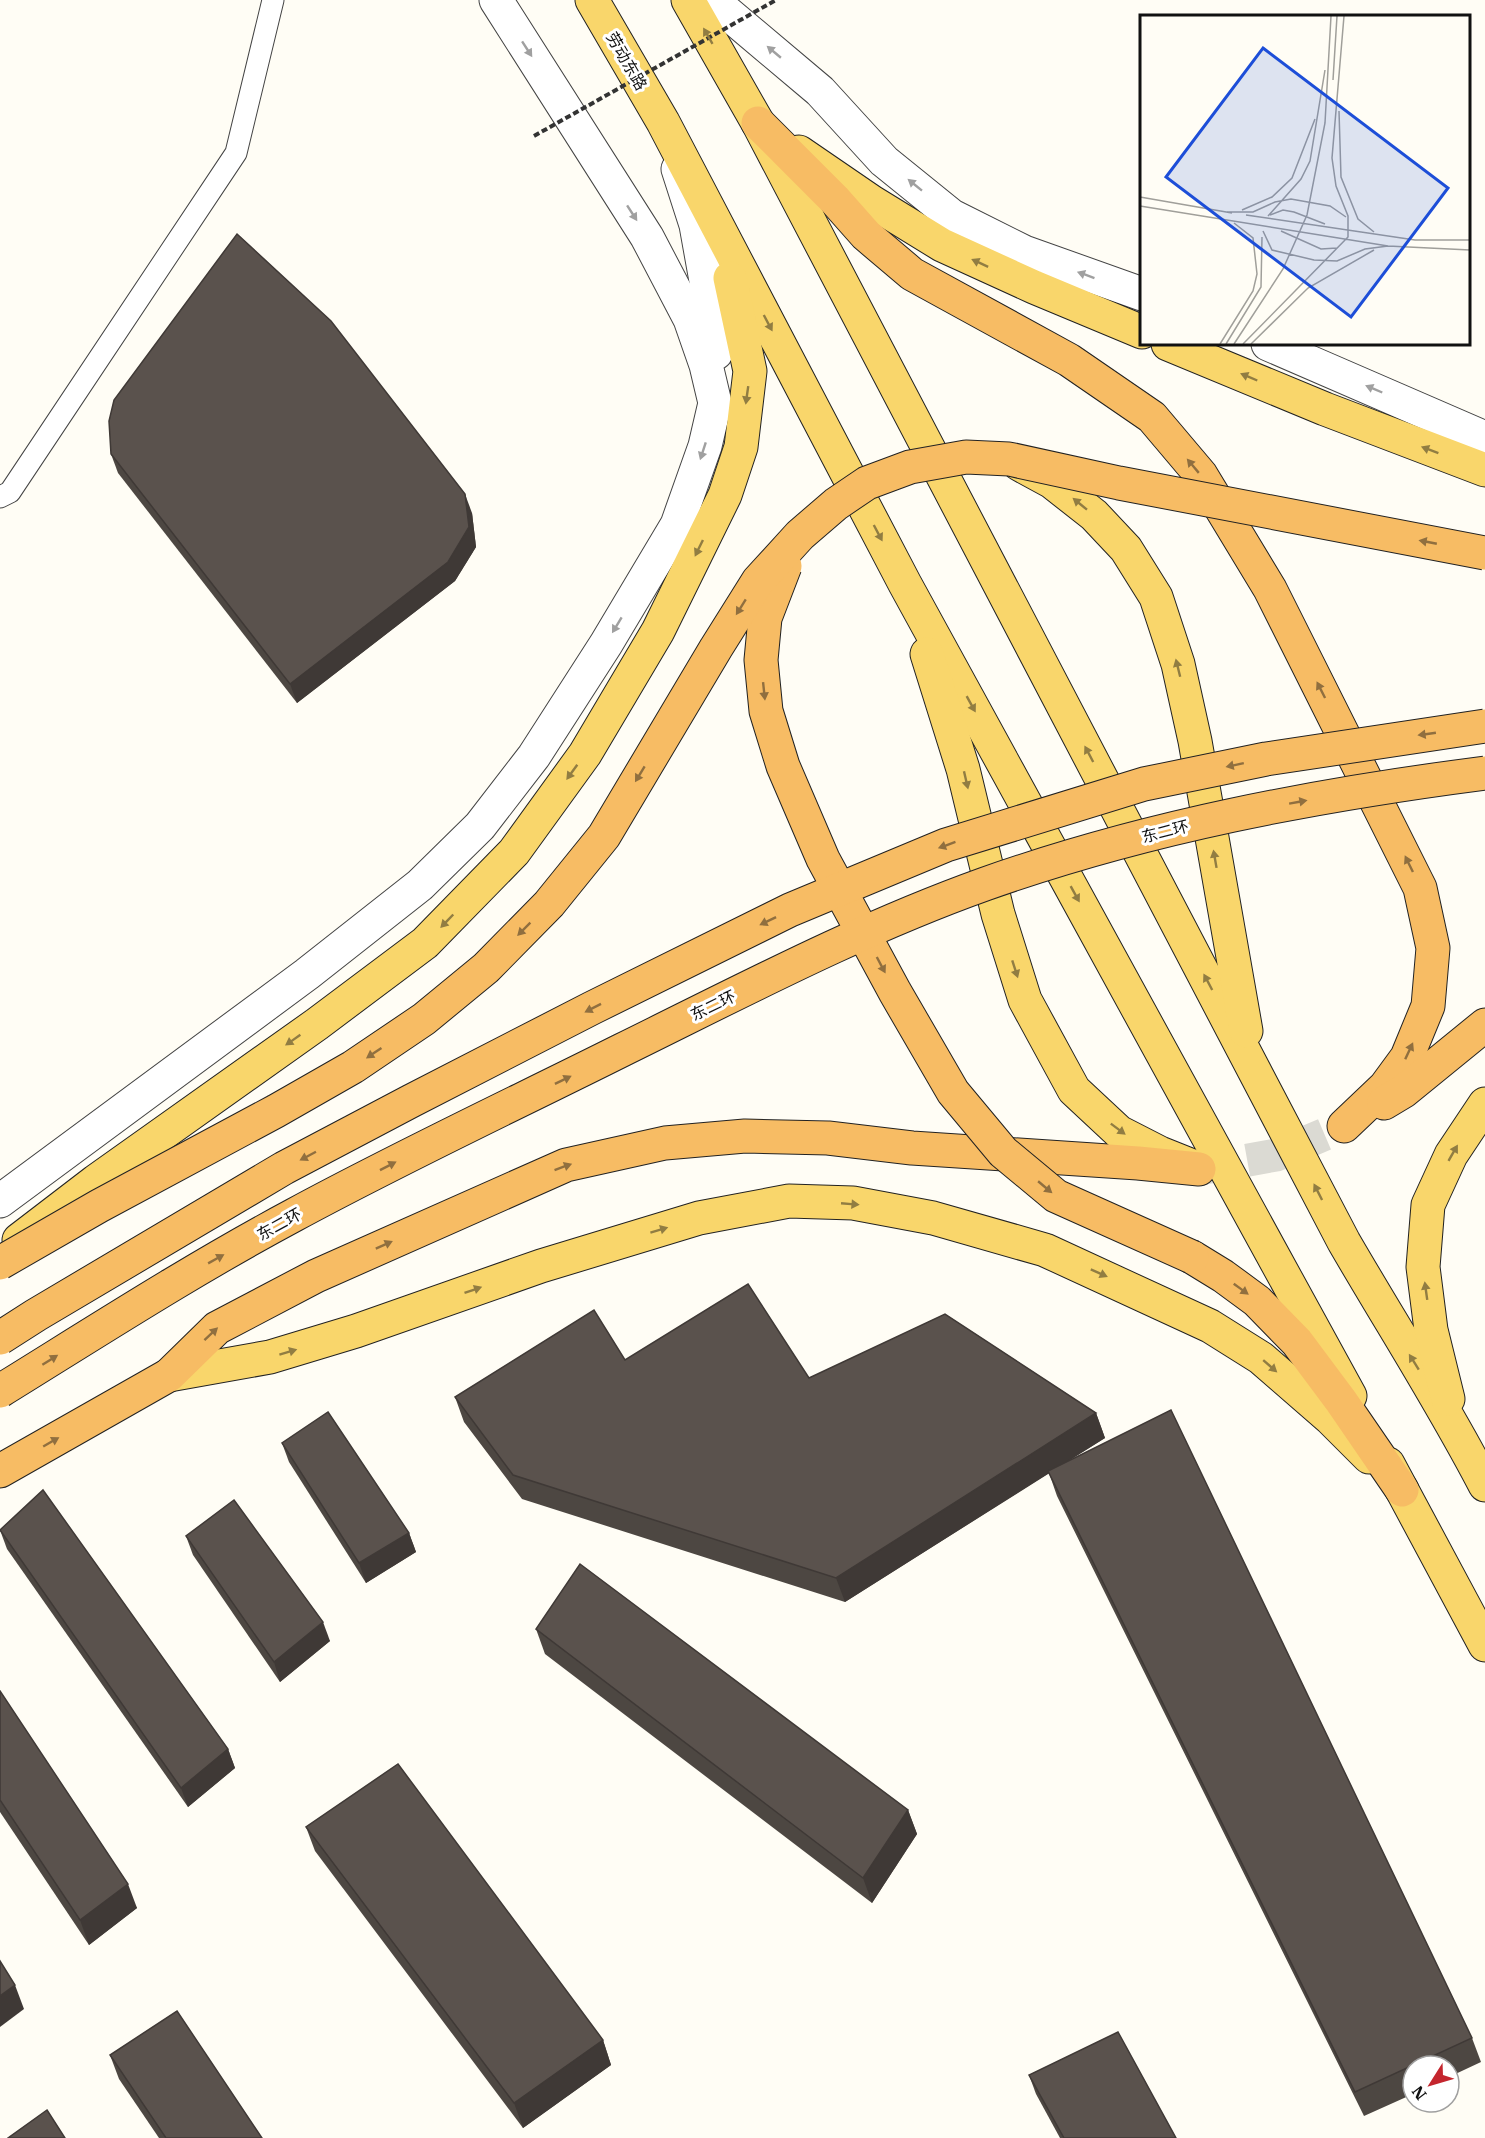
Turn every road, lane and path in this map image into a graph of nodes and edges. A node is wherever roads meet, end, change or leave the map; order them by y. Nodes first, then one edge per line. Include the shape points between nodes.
1 (273, 0) edge
2 (495, 0) edge
3 (592, 0) edge
4 (688, 0) edge
5 (712, 0) edge
6 (776, 0) edge
7 (663, 122) junction
8 (758, 123) junction
9 (534, 136) dead end
10 (1140, 293) edge
11 (1140, 331) edge
12 (1170, 345) edge
13 (1271, 345) edge
14 (715, 403) junction
15 (1485, 438) edge
16 (1009, 459) junction
17 (1485, 471) edge
18 (0, 497) edge
19 (800, 535) junction
20 (1485, 553) edge
21 (905, 584) junction
22 (1485, 726) edge
23 (1485, 773) edge
24 (1474, 1033) edge
25 (1252, 1065) junction
26 (1485, 1104) edge
27 (1199, 1169) joint
28 (0, 1201) edge
29 (0, 1256) edge
30 (0, 1263) edge
31 (0, 1338) edge
32 (169, 1375) junction
33 (0, 1391) edge
34 (1456, 1430) junction
35 (0, 1471) edge
36 (1485, 1485) edge
37 (1402, 1490) junction
38 (1485, 1645) edge

1 - 18 lane via 236,153 10,492
2 -> 14 street via 647,237 690,319
3 - 7 main road, 劳动东路
8 -> 4 main road
10 -> 5 street via 1024,252 952,216 885,161 820,91
6 - 9 path, bridge
7 - 14 street via 696,225 717,346
7 -> 21 main road
7 -> 29 main road via 733,285 750,371 741,447 725,495 658,631 585,754 514,852 424,943 96,1181
11 -> 8 main road via 942,245
24 -> 8 highway via 1404,1091 1344,1126 1384,1087 1407,1057 1428,1006 1433,948 1420,888 1270,589 1201,475 1152,417 1069,360 912,274 866,235
25 -> 8 main road
17 -> 12 main road
15 -> 13 street
14 -> 28 street via 705,446 677,525 540,747 480,826 420,885 316,968
16 - 19 highway, bridge via 966,457 910,467 867,483
20 -> 16 highway, bridge
25 -> 16 main road, bridge via 1195,741 1178,664 1156,597 1126,549 1094,516 1052,482
19 -> 30 highway, bridge via 758,581 604,836 549,904 486,968 424,1019 353,1067
19 -> 37 highway, bridge via 765,618 761,660 766,711 783,766 823,859 953,1092 1003,1152 1056,1196 1192,1257 1257,1300 1297,1342
21 -> 27 main road via 963,769 998,914 1025,1000 1074,1090 1119,1132
21 -> 37 main road
22 -> 31 highway, bridge via 1266,759 1143,784 946,845 790,910 284,1168
33 -> 23 highway, 东二环, bridge via 294,1215 771,976 897,919 982,885 1159,832 1270,807
34 -> 25 main road via 1344,1242
34 -> 26 main road via 1431,1330 1423,1267 1428,1205 1451,1155
32 -> 27 highway via 217,1328 316,1276 566,1165 664,1143 745,1136 828,1138
35 -> 32 highway
32 -> 37 main road via 270,1357 541,1266 699,1218 789,1201 854,1203 933,1218 1045,1250 1210,1326 1261,1358 1330,1418
34 - 36 main road
37 - 38 main road

